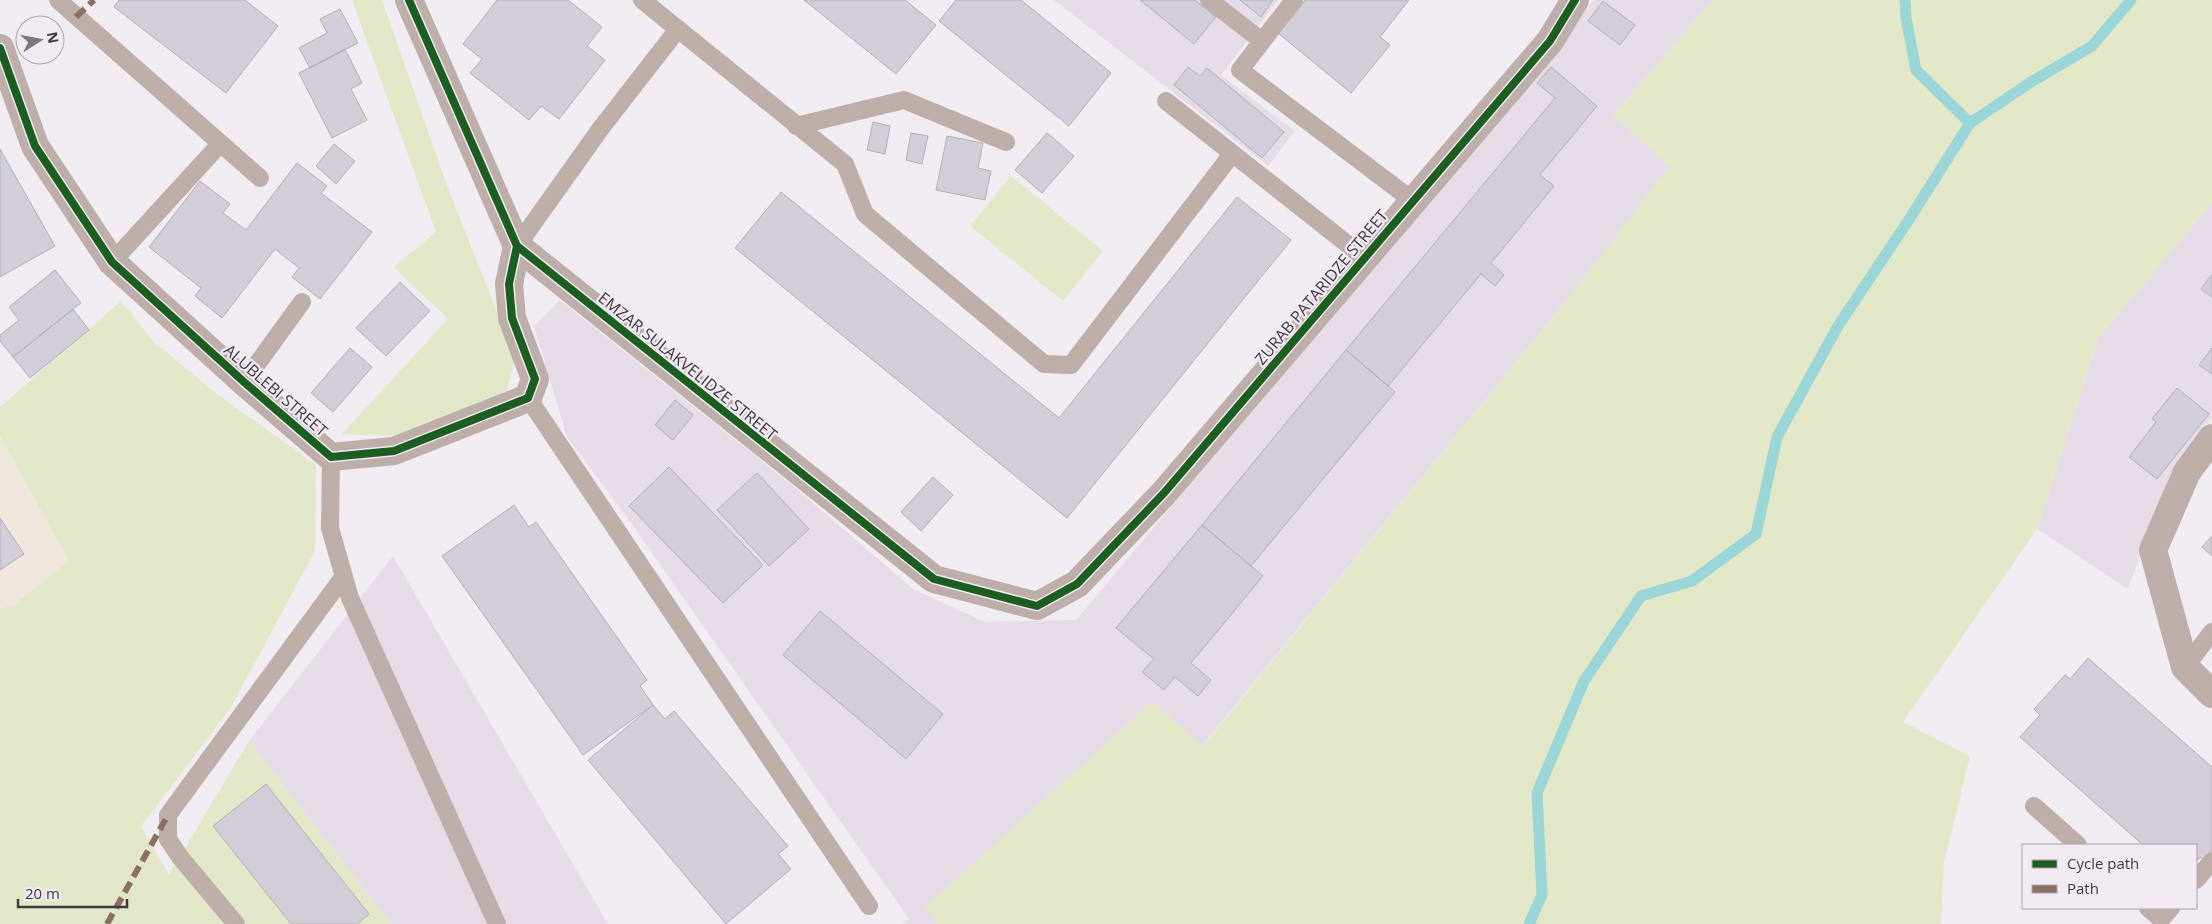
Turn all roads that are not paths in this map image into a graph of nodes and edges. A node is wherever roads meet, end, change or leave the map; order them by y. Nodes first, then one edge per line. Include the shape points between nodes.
1 (58, 0) edge
2 (410, 0) edge
3 (642, 0) edge
4 (1209, 0) edge
5 (1294, 0) edge
6 (1575, 0) edge
7 (678, 30) junction
8 (1262, 41) junction
9 (0, 48) edge
10 (1166, 101) dead end
11 (796, 126) junction
12 (1006, 142) dead end
13 (220, 144) junction
14 (1232, 154) junction
15 (260, 178) dead end
16 (1412, 200) junction
17 (517, 246) junction
18 (1365, 258) junction
19 (112, 262) junction
20 (302, 302) dead end
21 (244, 382) junction
22 (528, 398) junction
23 (2212, 438) edge
24 (331, 457) junction
25 (344, 576) junction
26 (1077, 584) joint
27 (2212, 632) edge
28 (2185, 667) junction
29 (2212, 694) edge
30 (2034, 806) dead end
31 (2077, 844) edge
32 (2212, 862) edge
33 (2197, 879) edge
34 (870, 906) dead end
35 (2149, 909) edge
36 (2170, 909) edge
37 (236, 924) edge
38 (497, 924) edge

1 - 13 lane
2 - 17 street, EMZAR SULAKVELIDZE STREET
3 - 7 lane
4 - 8 lane
5 - 8 lane
6 - 16 street, ZURAB PATARIDZE STREET via 1550,41
7 - 11 lane
7 - 17 lane via 601,128
8 - 16 lane via 1240,70
9 - 19 street, ALUBLEBI STREET via 35,146
10 - 14 lane
11 - 12 lane via 904,100
11 - 14 lane via 845,164 865,214 1044,364 1071,365
13 - 15 lane
13 - 19 lane
14 - 18 lane
16 - 18 street, ZURAB PATARIDZE STREET
17 - 22 street via 509,284 512,318 534,379
17 - 26 street, EMZAR SULAKVELIDZE STREET via 934,579 1037,606
18 - 26 street, ZURAB PATARIDZE STREET via 1164,493
19 - 21 street, ALUBLEBI STREET
20 - 21 lane
21 - 24 street, ALUBLEBI STREET
22 - 24 street, ALUBLEBI STREET via 394,451
22 - 34 lane
23 - 28 street via 2187,472 2154,550
24 - 25 lane via 330,528
25 - 37 lane via 168,815 168,839
25 - 38 lane via 350,598
27 - 28 lane
28 - 29 street
30 - 31 lane
32 - 33 lane
35 - 36 lane via 2161,919

